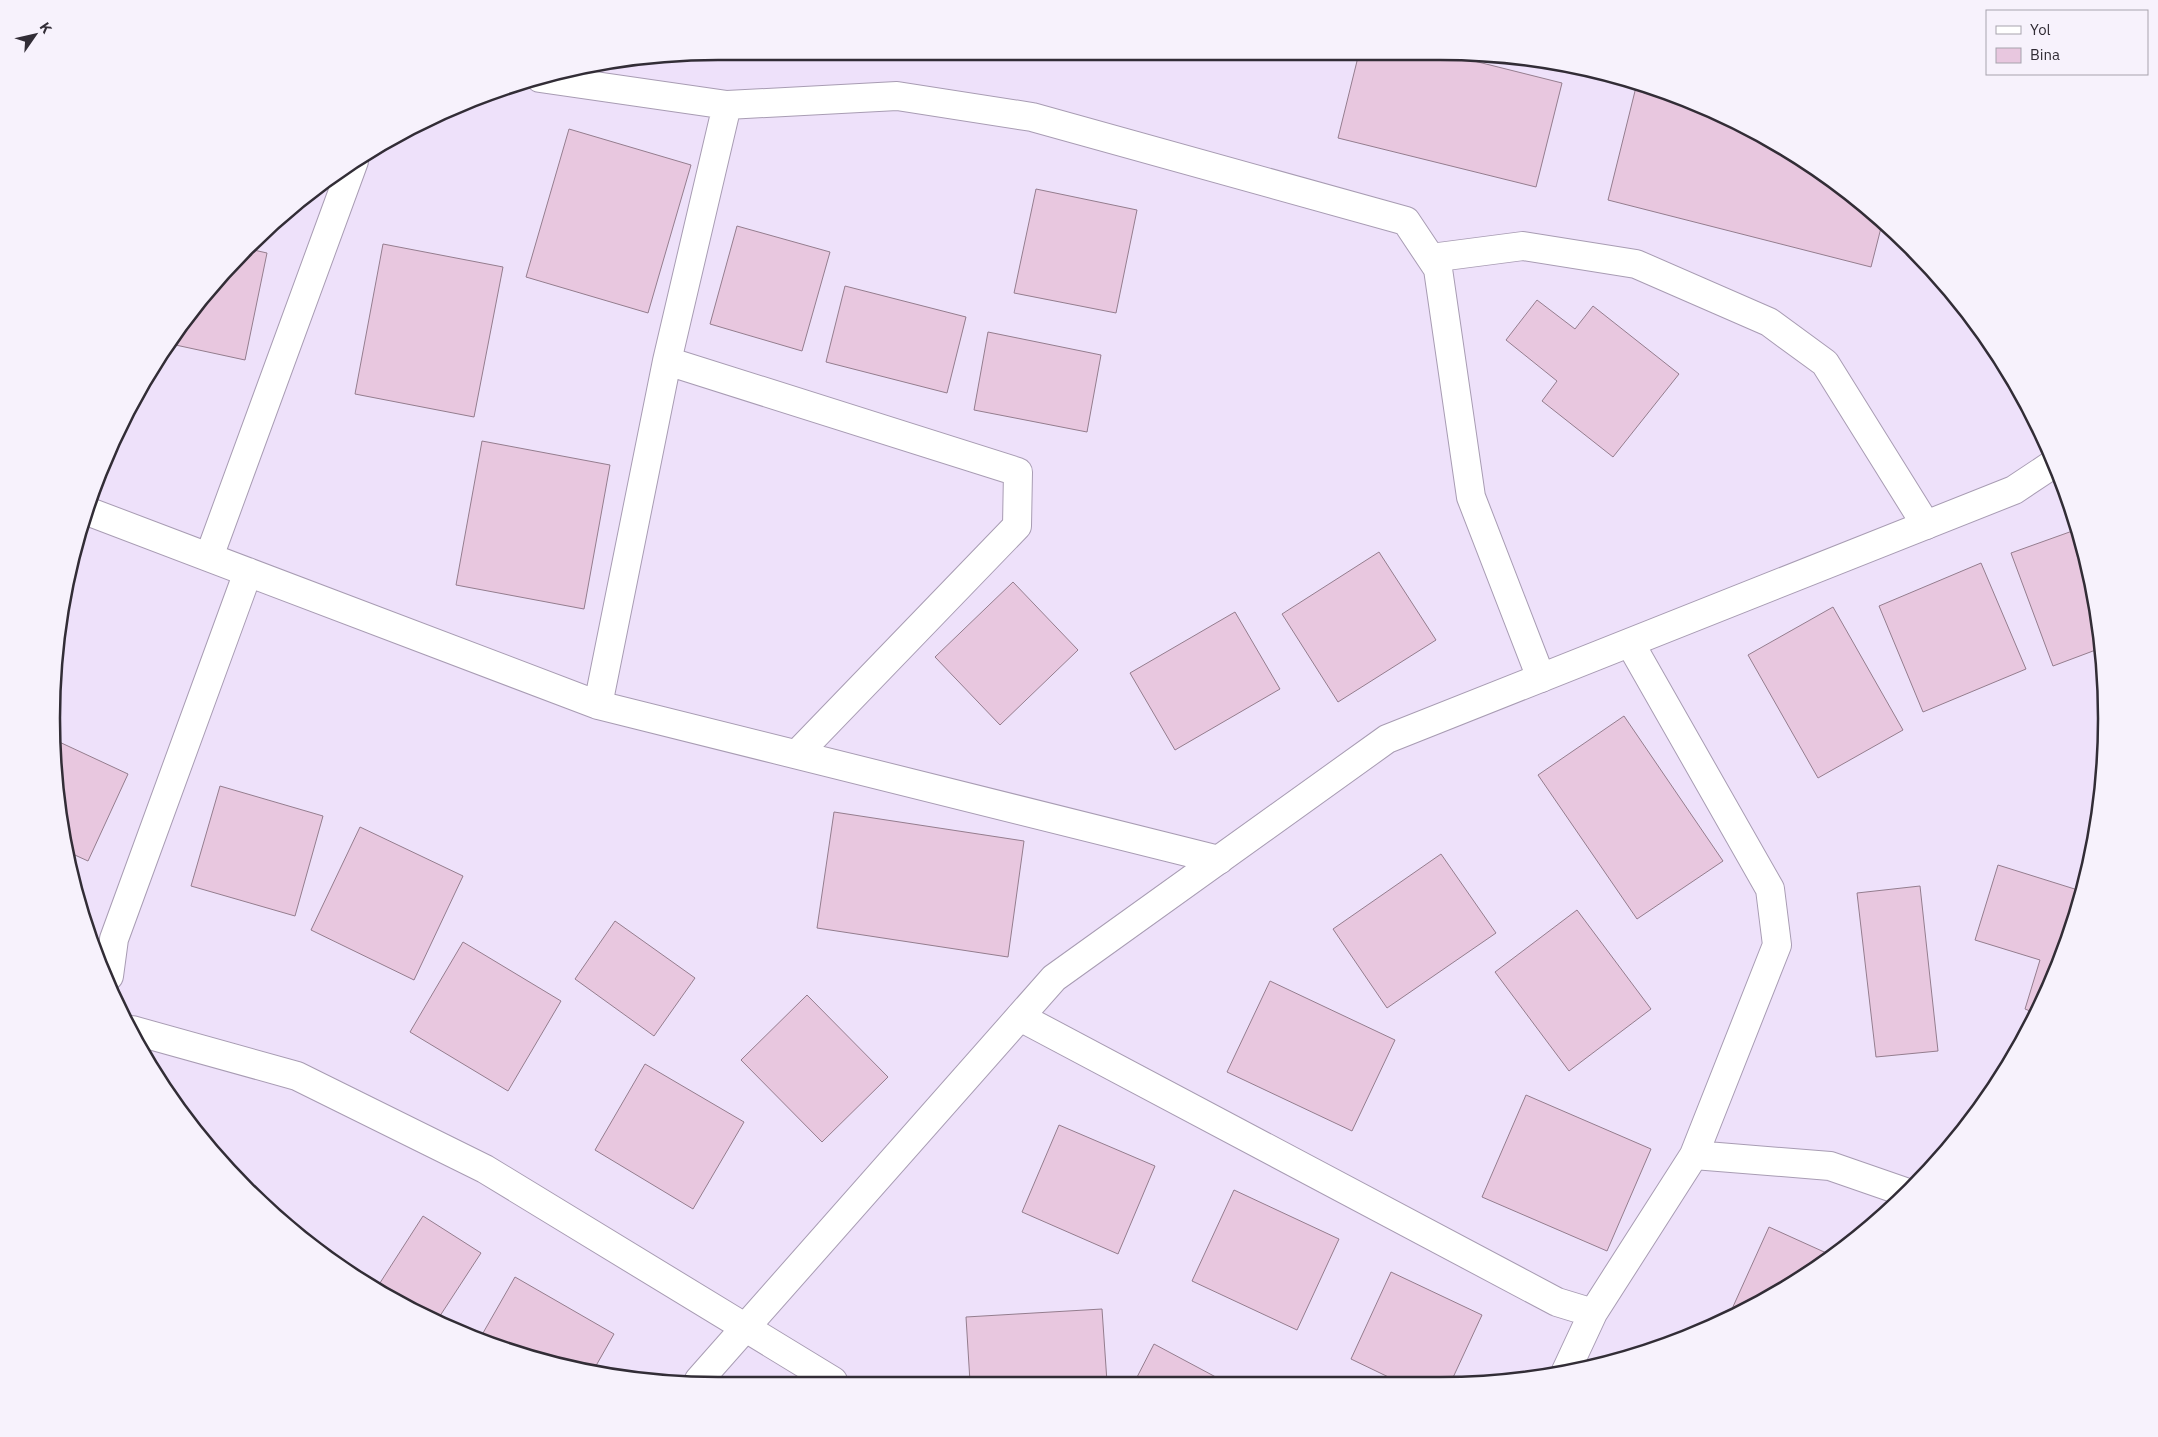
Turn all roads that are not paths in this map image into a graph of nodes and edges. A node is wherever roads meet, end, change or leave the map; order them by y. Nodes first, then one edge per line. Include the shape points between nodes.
1 (556, 80) edge
2 (727, 104) junction
3 (349, 174) edge
4 (1431, 258) junction
5 (667, 361) junction
6 (2048, 467) edge
7 (93, 513) edge
8 (1926, 525) junction
9 (209, 557) junction
10 (248, 572) junction
11 (1630, 643) junction
12 (1541, 678) junction
13 (598, 705) junction
14 (797, 754) junction
15 (1220, 860) junction
16 (110, 970) edge
17 (1020, 1018) junction
18 (140, 1032) edge
19 (1694, 1155) junction
20 (1899, 1190) edge
21 (1593, 1313) junction
22 (745, 1328) junction
23 (1569, 1364) edge
24 (702, 1377) edge
25 (826, 1377) edge

1 - 2 street
2 - 4 street via 897,96 1032,117 1406,220
2 - 5 street
3 - 9 street
4 - 8 street via 1523,246 1636,264 1769,322 1825,363
4 - 12 street via 1438,269 1471,497
5 - 13 street
5 - 14 street via 1018,472 1017,526
6 - 8 street via 2014,490
7 - 9 street
8 - 11 street
9 - 10 street
10 - 13 street
10 - 16 street via 114,939
11 - 12 street
11 - 19 street via 1770,889 1776,945
12 - 15 street via 1387,739
13 - 14 street
14 - 15 street
15 - 17 street via 1054,978
17 - 21 street via 1557,1302
17 - 22 street
18 - 22 street via 306,1081 485,1169
19 - 20 street via 1830,1166
19 - 21 street
21 - 23 street
22 - 24 street
22 - 25 street

